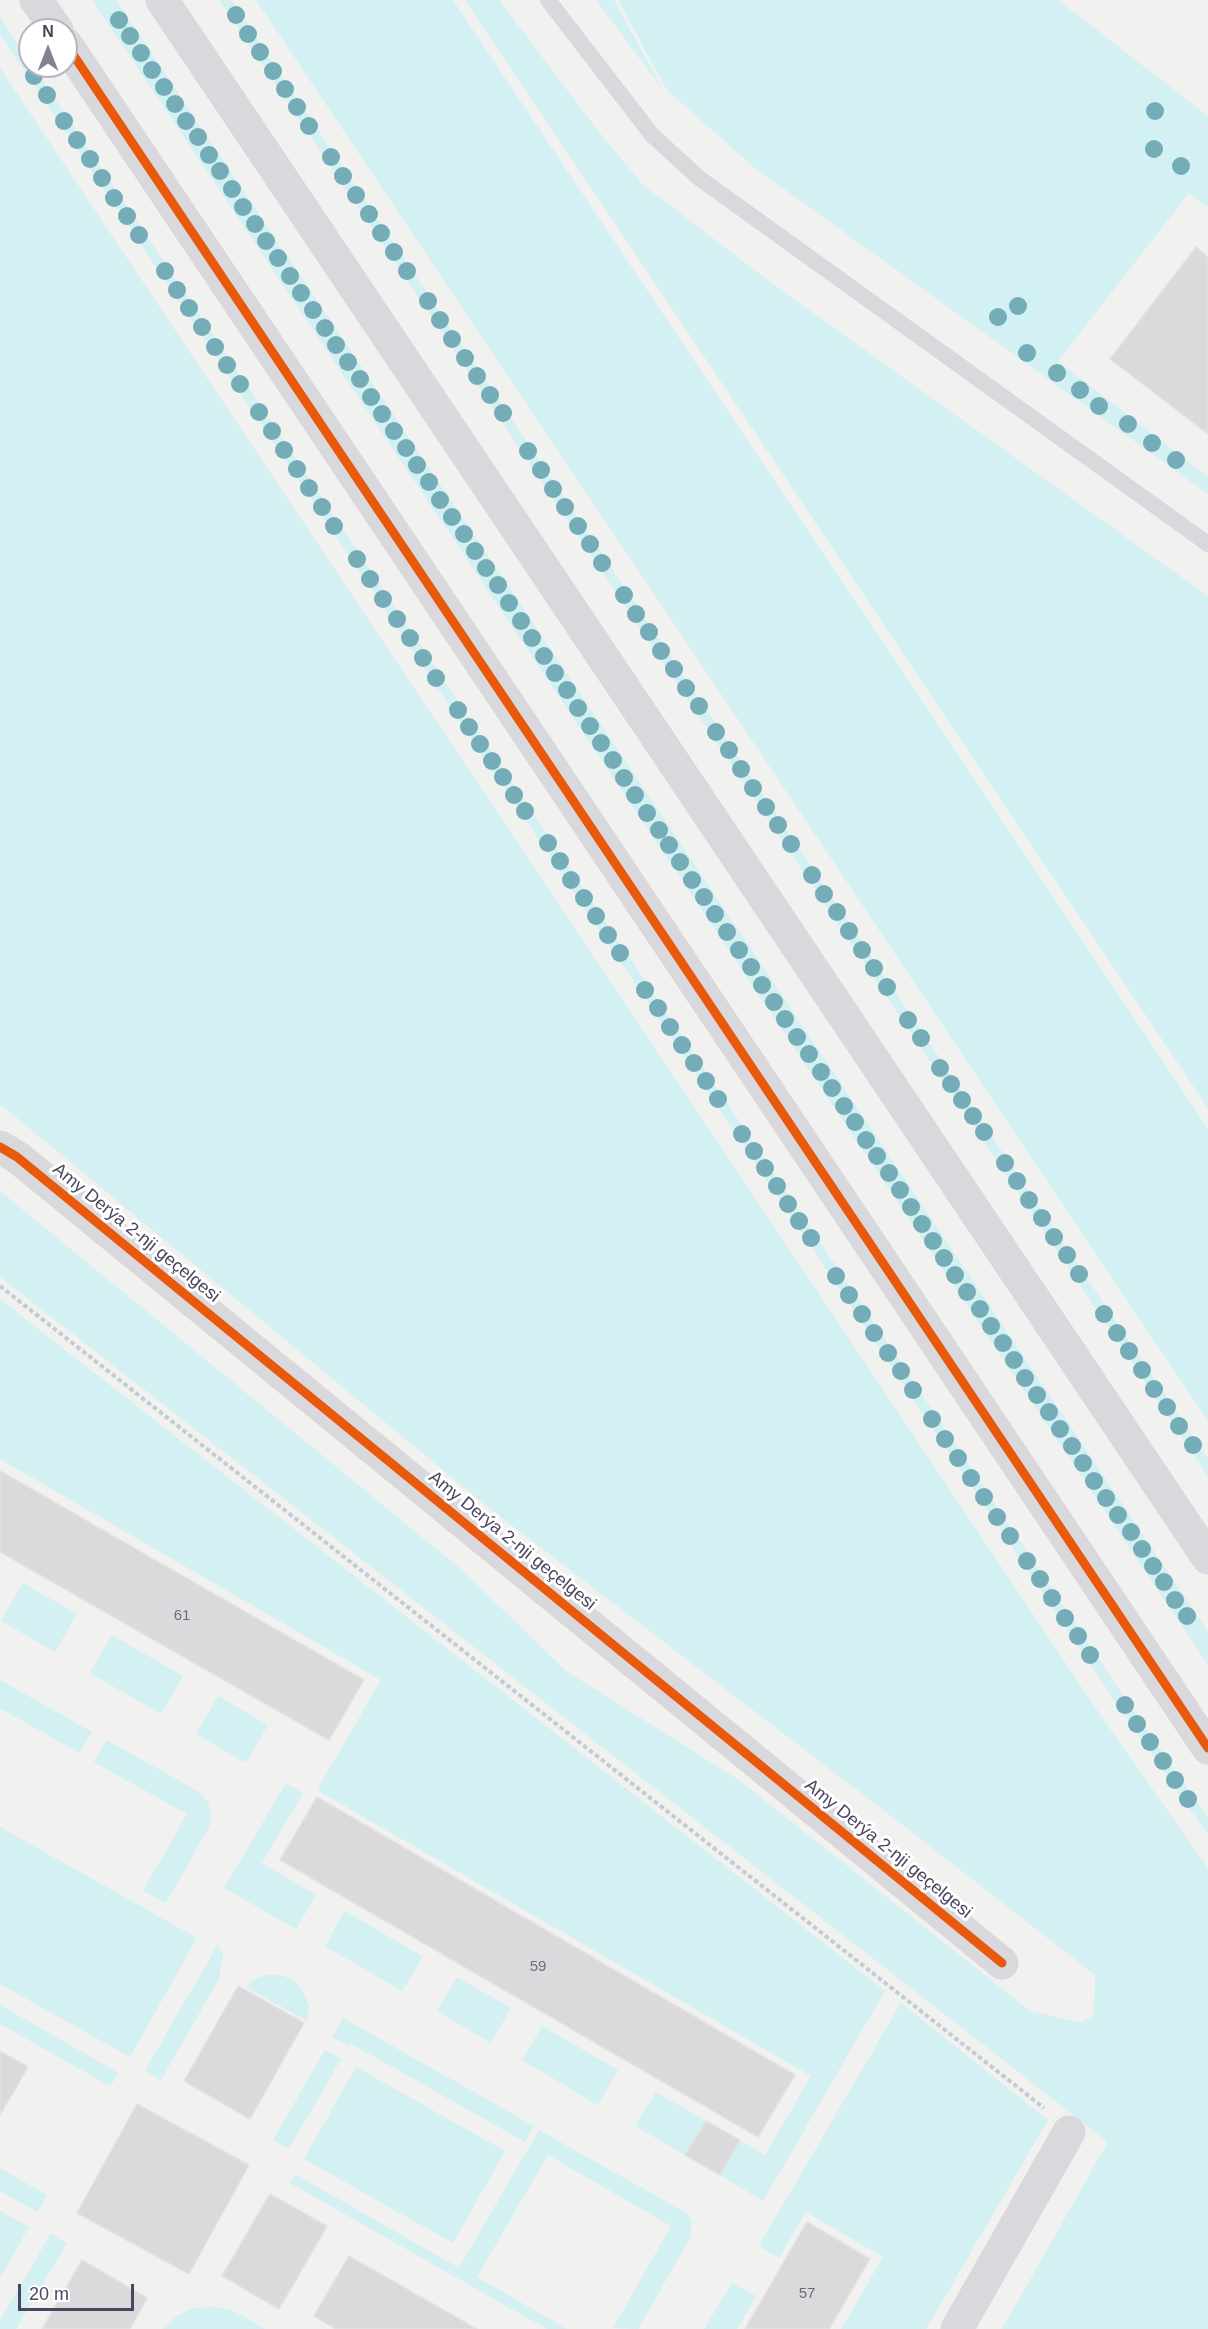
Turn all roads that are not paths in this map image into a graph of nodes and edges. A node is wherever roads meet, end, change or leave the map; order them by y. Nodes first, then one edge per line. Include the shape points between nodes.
1 (36, 0) edge
2 (162, 0) edge
3 (548, 0) edge
4 (49, 18) edge
5 (78, 62) edge
6 (1208, 544) edge
7 (0, 1147) edge
8 (1208, 1558) edge
9 (1208, 1748) edge
10 (1002, 1963) dead end
11 (1070, 2132) road end
12 (957, 2329) edge

1 - 4 street
2 - 8 street
3 - 6 lane via 651,135 699,178
5 - 9 street
7 - 10 street, Amy Derýa 2-nji geçelgesi
11 - 12 street

